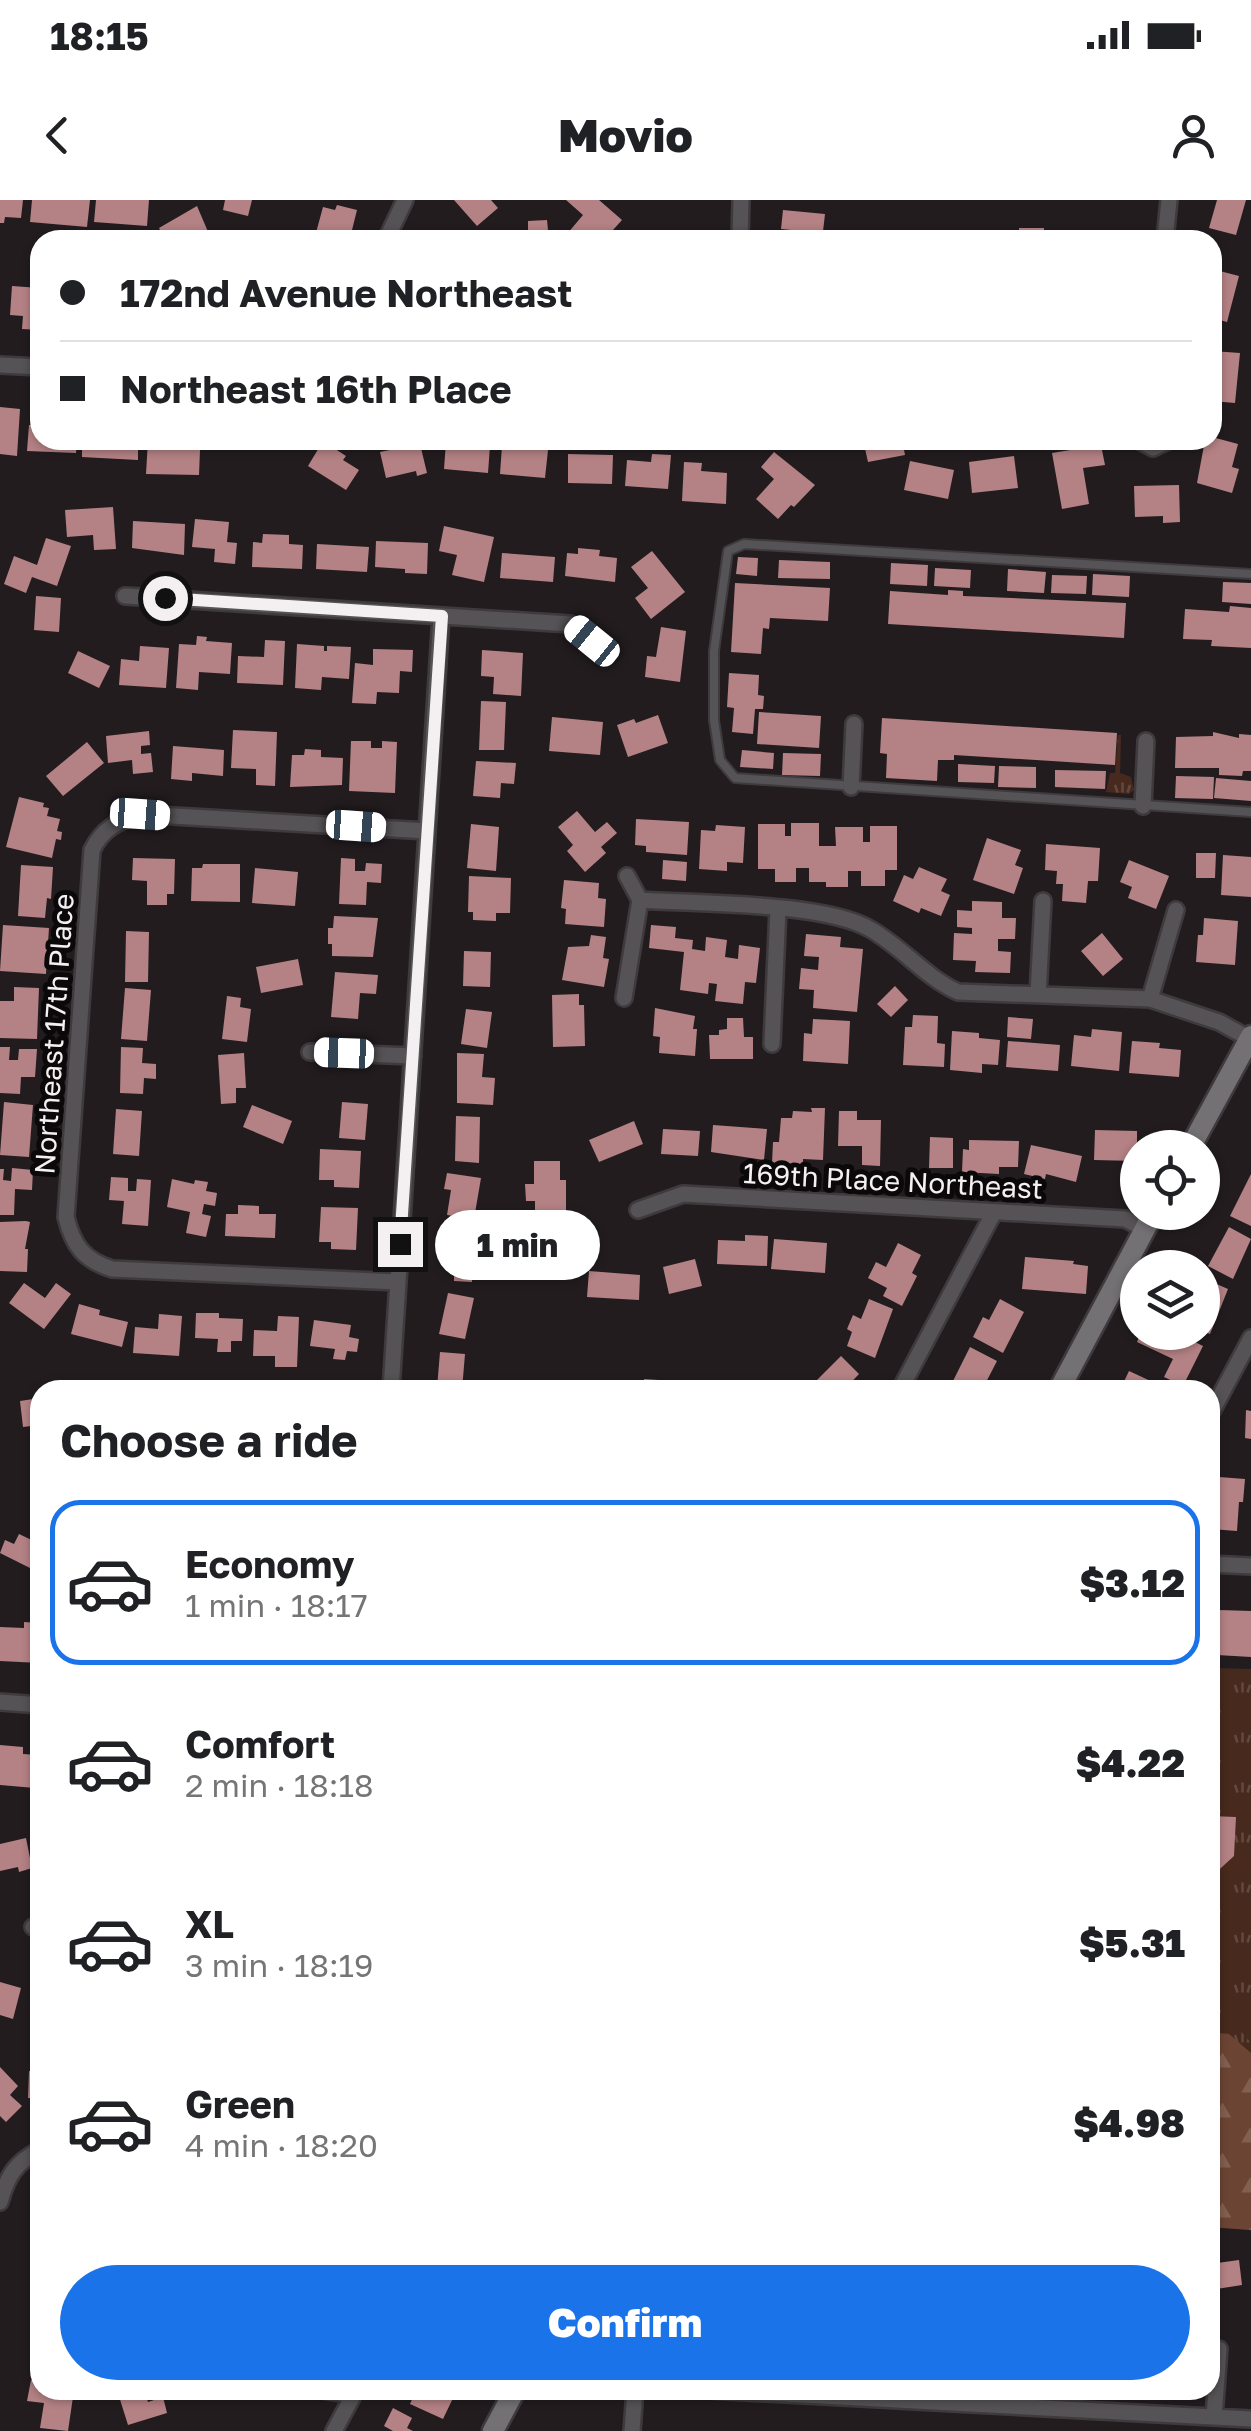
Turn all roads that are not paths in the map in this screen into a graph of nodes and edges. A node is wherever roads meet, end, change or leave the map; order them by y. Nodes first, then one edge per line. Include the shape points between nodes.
1 (405, 200) edge
2 (741, 200) edge
3 (1169, 200) edge
4 (391, 230) edge
5 (740, 230) edge
6 (1166, 230) edge
7 (0, 364) edge
8 (30, 366) edge
9 (1251, 574) edge
10 (125, 596) dead end
11 (442, 616) junction
12 (592, 641) dead end
13 (854, 724) dead end
14 (1146, 741) dead end
15 (851, 787) junction
16 (1143, 806) junction
17 (1251, 812) edge
18 (427, 831) junction
19 (627, 876) dead end
20 (640, 900) junction
21 (1043, 901) dead end
22 (778, 909) junction
23 (1176, 910) dead end
24 (1038, 995) junction
25 (624, 998) dead end
26 (1150, 998) junction
27 (1250, 1038) edge
28 (772, 1044) dead end
29 (310, 1052) dead end
30 (413, 1056) junction
31 (1200, 1130) edge
32 (638, 1210) dead end
33 (994, 1212) junction
34 (1120, 1219) edge
35 (1145, 1230) edge
36 (398, 1282) junction
37 (1251, 1338) edge
38 (1247, 1354) edge
39 (392, 1380) edge
40 (905, 1380) edge
41 (1064, 1380) edge
42 (1220, 1399) edge
43 (1220, 1564) edge
44 (1251, 1566) edge
45 (0, 1702) edge
46 (30, 1704) edge
47 (30, 2155) edge
48 (0, 2202) edge
49 (351, 2400) edge
50 (510, 2400) edge
51 (634, 2400) edge
52 (896, 2400) edge
53 (1215, 2400) edge
54 (1214, 2417) junction
55 (1251, 2419) edge
56 (334, 2431) edge
57 (493, 2431) edge
58 (632, 2431) edge

1 - 4 street
2 - 5 street
3 - 6 street
7 - 8 street
9 - 15 lane via 744,544 728,551 714,652 720,760 735,778
10 - 11 street
11 - 12 street via 570,624
11 - 18 street
13 - 15 street
14 - 16 street
15 - 16 lane
16 - 17 lane
18 - 30 street
18 - 36 street, Northeast 17th Place via 140,814 100,836 92,850 66,1218 80,1252 112,1269
19 - 20 street
20 - 22 street
20 - 25 street
21 - 24 street
22 - 24 street via 845,918 871,929 958,992
22 - 28 street
23 - 26 street
24 - 26 street
26 - 27 street
27 - 31 street
29 - 30 street
30 - 36 street
32 - 33 street, 169th Place Northeast via 682,1194
33 - 34 street, 169th Place Northeast
33 - 40 street
35 - 41 street
36 - 39 street
37 - 38 street
38 - 42 street
43 - 44 street
45 - 46 street
47 - 48 street via 13,2169
49 - 56 street
50 - 57 street
51 - 58 street
52 - 54 street
53 - 54 street
54 - 55 street

